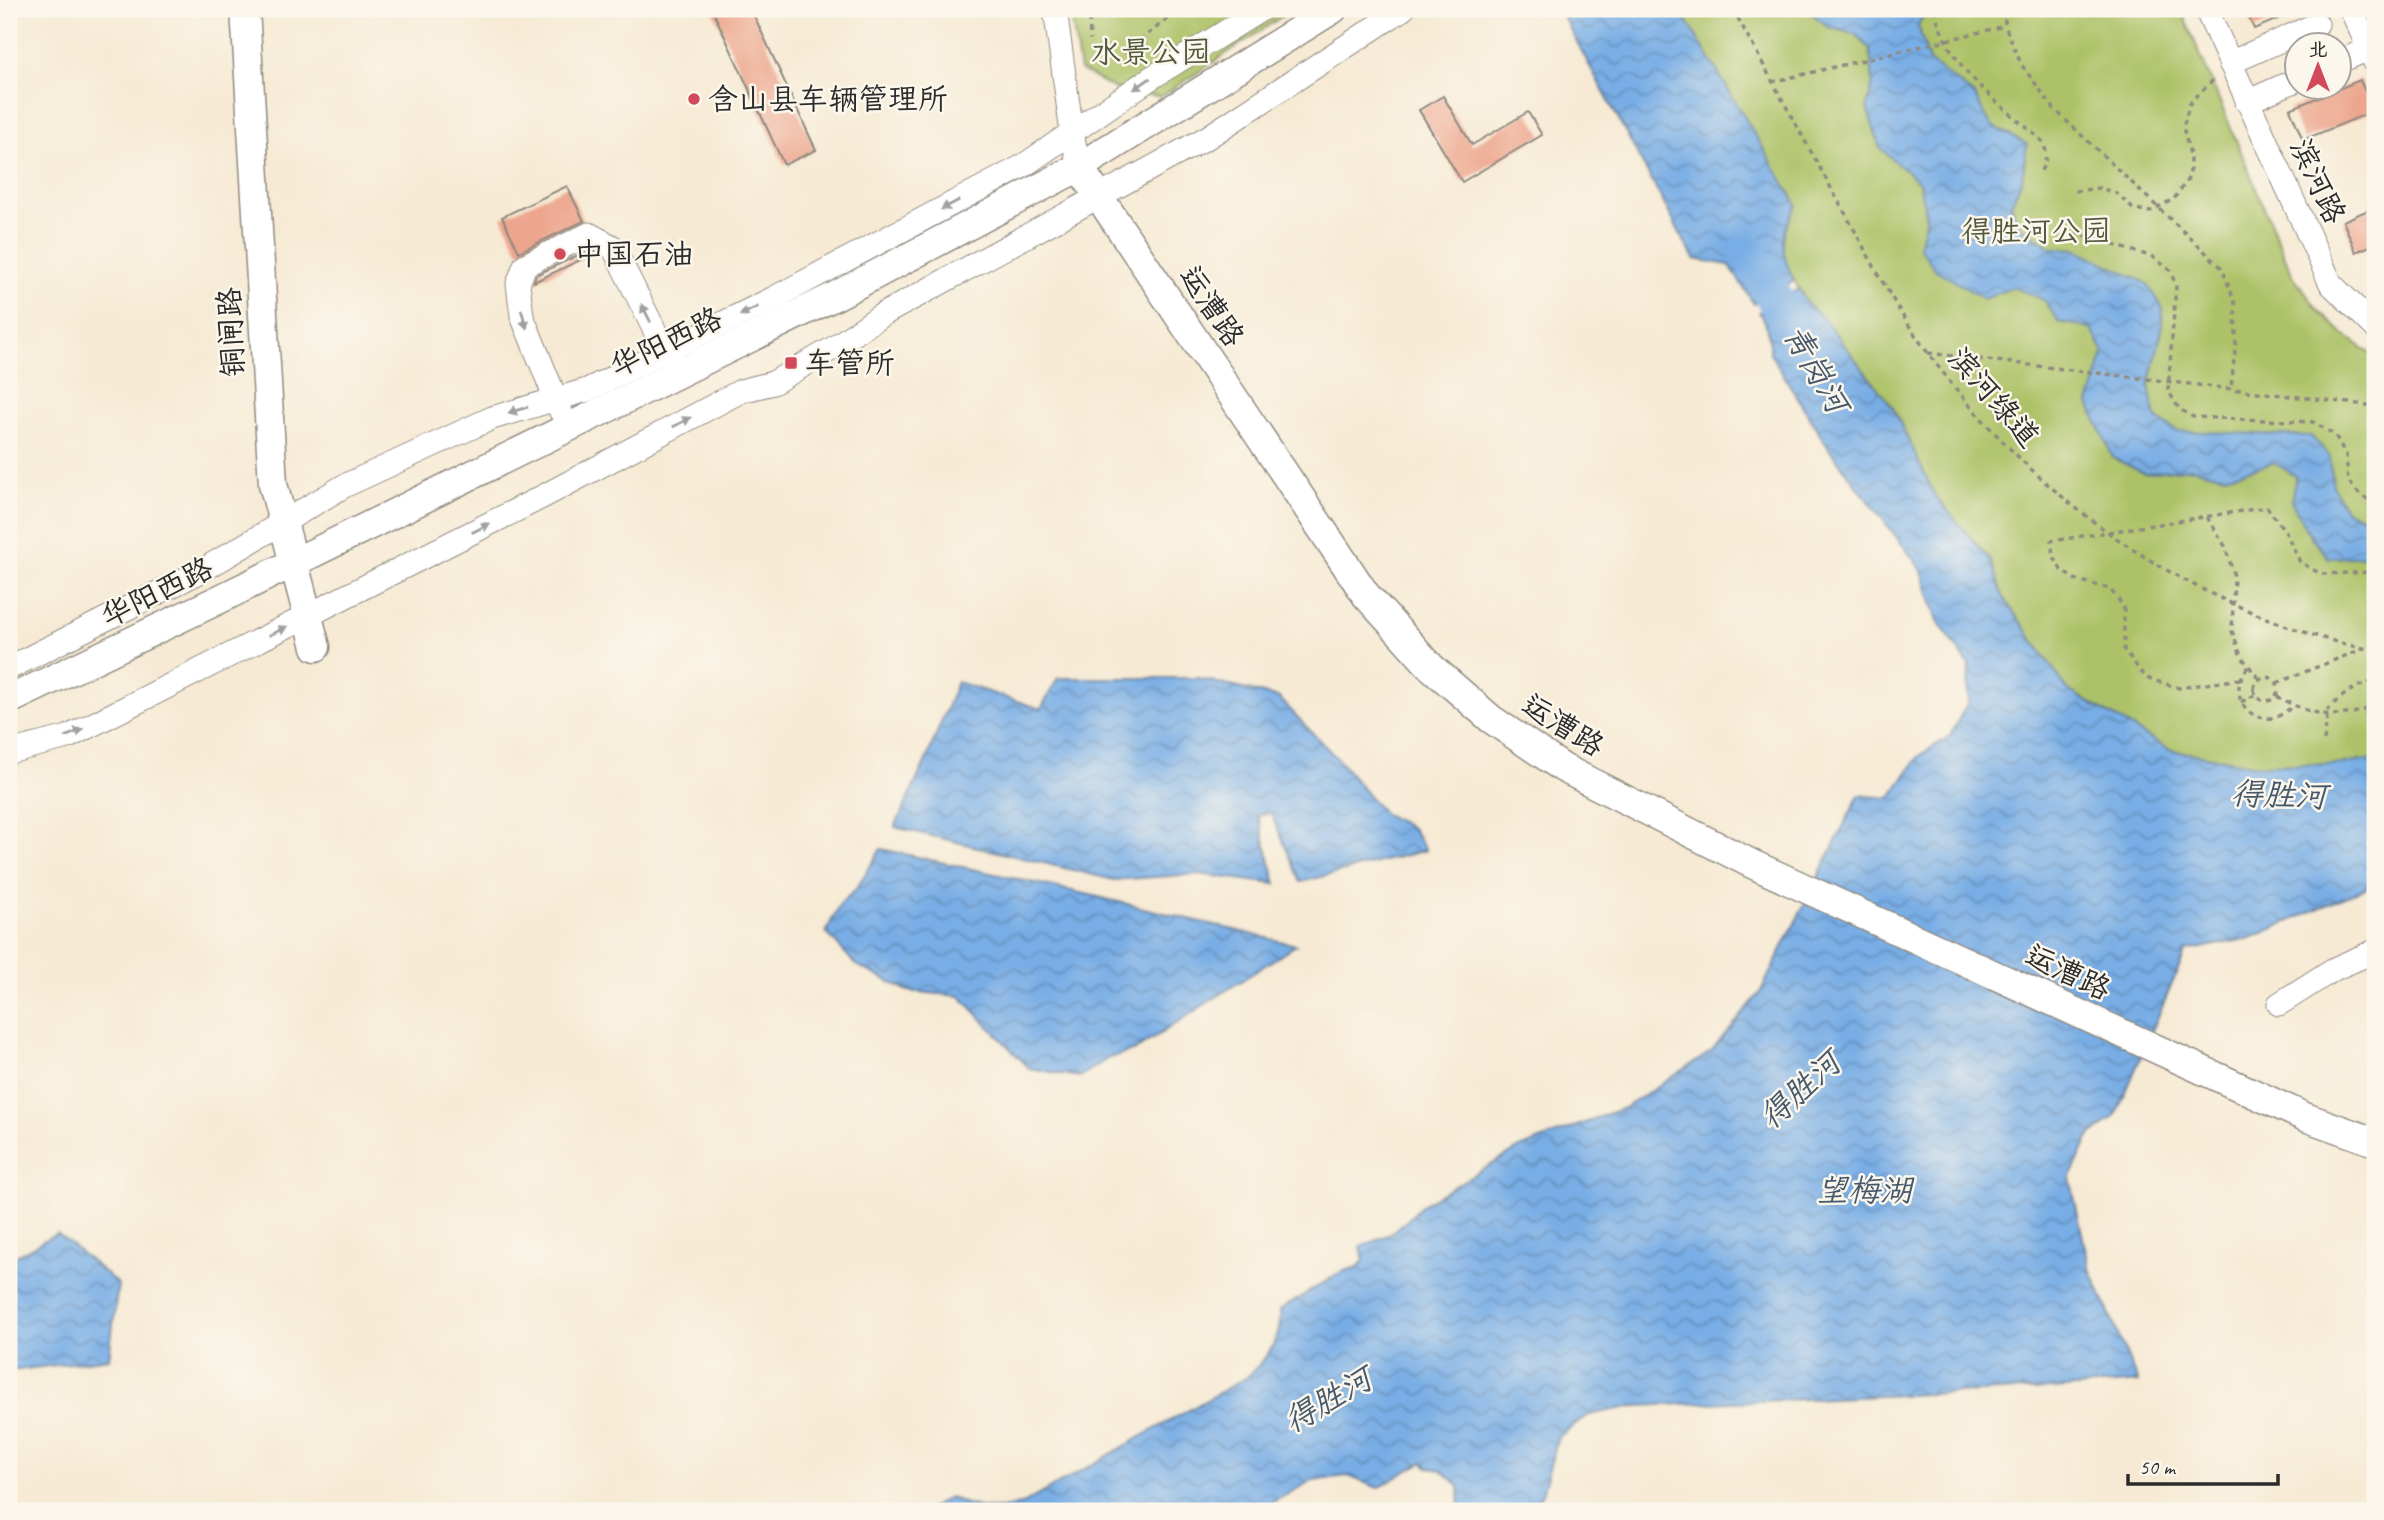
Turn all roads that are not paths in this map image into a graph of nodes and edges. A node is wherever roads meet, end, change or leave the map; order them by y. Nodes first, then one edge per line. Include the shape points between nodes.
1 (245, 9) edge
2 (1055, 9) edge
3 (1262, 9) edge
4 (1333, 9) edge
5 (1403, 9) edge
6 (2206, 9) edge
7 (2351, 9) edge
8 (2318, 24) dead end
9 (2372, 55) edge
10 (2352, 59) edge
11 (2230, 64) junction
12 (2282, 87) edge
13 (2247, 102) junction
14 (1072, 132) junction
15 (1079, 167) junction
16 (2375, 327) edge
17 (671, 363) junction
18 (556, 399) junction
19 (567, 428) junction
20 (284, 522) junction
21 (294, 562) junction
22 (308, 616) junction
23 (316, 647) dead end
24 (9, 668) edge
25 (9, 700) edge
26 (9, 752) edge
27 (2375, 951) edge
28 (2279, 1004) dead end
29 (2375, 1142) edge

1 - 20 main road, 铜闸路 via 273,484
2 - 14 street, 运漕路
3 -> 14 street
4 - 15 main road, 华阳西路
22 -> 5 street via 741,391 774,383 880,316 1208,136
6 - 11 street, 滨河路
7 - 9 street
8 - 11 street
9 - 10 street
11 - 13 street, 滨河路
12 - 13 street
13 - 16 street, 滨河路 via 2331,284
14 - 15 street, 运漕路
14 -> 17 street via 1023,166 776,298
15 - 17 main road, 华阳西路 via 836,295
15 - 29 main road, 运漕路 via 1366,596 1431,667 1491,719 1563,768 1752,864 2305,1117
17 - 18 street
17 -> 18 street via 613,247 589,234 525,265 519,284 522,316
17 - 19 main road, 华阳西路
18 - 19 street
18 -> 20 street via 492,418 344,486
19 - 21 main road, 华阳西路
20 - 21 main road, 铜闸路
20 - 24 street via 173,586
21 - 22 main road, 铜闸路
21 - 25 main road, 华阳西路
22 - 23 main road, 铜闸路
26 -> 22 street via 68,737
27 - 28 street via 2334,969

